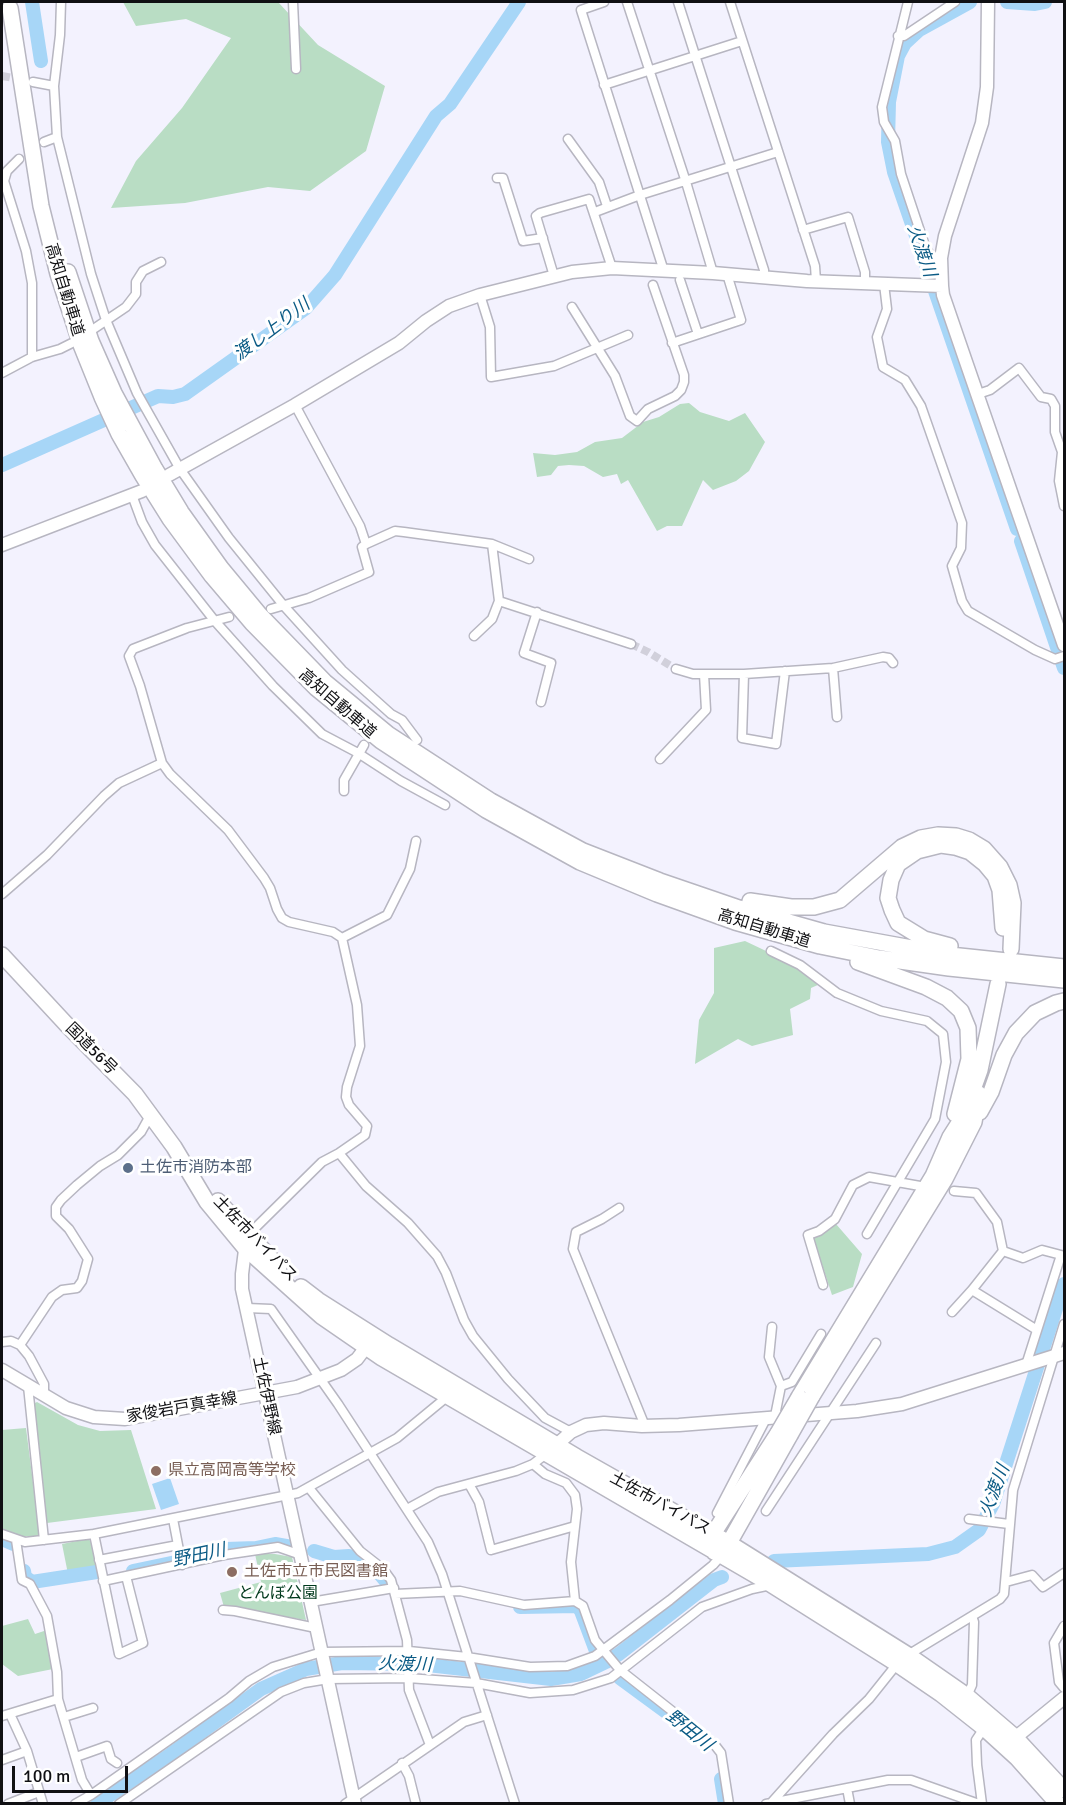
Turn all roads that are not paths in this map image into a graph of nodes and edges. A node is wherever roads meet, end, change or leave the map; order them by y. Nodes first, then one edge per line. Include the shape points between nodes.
1 (61, 2) edge
2 (293, 2) edge
3 (604, 2) edge
4 (627, 2) edge
5 (678, 2) edge
6 (730, 2) edge
7 (908, 2) edge
8 (955, 2) edge
9 (988, 2) edge
10 (9, 5) edge
11 (898, 36) junction
12 (742, 41) junction
13 (696, 56) junction
14 (296, 69) dead end
15 (650, 70) junction
16 (33, 82) tunnel mouth
17 (604, 85) junction
18 (54, 86) junction
19 (57, 137) junction
20 (568, 139) dead end
21 (44, 142) dead end
22 (778, 152) junction
23 (19, 159) dead end
24 (731, 166) junction
25 (497, 178) dead end
26 (686, 182) junction
27 (640, 195) junction
28 (607, 207) junction
29 (595, 212) junction
30 (803, 230) junction
31 (543, 238) junction
32 (941, 258) junction
33 (161, 262) dead end
34 (612, 268) junction
35 (661, 270) junction
36 (713, 273) junction
37 (727, 274) junction
38 (554, 276) junction
39 (764, 278) junction
40 (680, 280) dead end
41 (816, 281) junction
42 (865, 283) junction
43 (884, 284) junction
44 (653, 285) dead end
45 (936, 286) junction
46 (480, 295) junction
47 (572, 307) dead end
48 (106, 320) junction
49 (95, 328) dead end
50 (698, 334) junction
51 (628, 335) dead end
52 (72, 343) dead end
53 (672, 343) junction
54 (597, 347) junction
55 (32, 357) junction
56 (2, 373) edge
57 (978, 394) junction
58 (295, 405) junction
59 (126, 432) junction
60 (175, 472) junction
61 (137, 493) joint
62 (1065, 506) edge
63 (366, 544) junction
64 (492, 544) junction
65 (2, 545) edge
66 (529, 559) dead end
67 (499, 601) junction
68 (285, 606) junction
69 (271, 609) dead end
70 (537, 612) junction
71 (229, 617) dead end
72 (214, 620) junction
73 (474, 636) dead end
74 (631, 644) tunnel mouth
75 (1065, 645) edge
76 (1060, 657) edge
77 (893, 663) dead end
78 (833, 668) junction
79 (676, 669) tunnel mouth
80 (785, 671) junction
81 (704, 674) junction
82 (744, 674) junction
83 (542, 702) dead end
84 (391, 714) junction
85 (837, 717) dead end
86 (382, 721) dead end
87 (417, 740) dead end
88 (361, 749) junction
89 (660, 759) dead end
90 (162, 763) junction
91 (344, 791) dead end
92 (445, 806) dead end
93 (416, 841) dead end
94 (583, 851) junction
95 (2, 894) edge
96 (342, 938) junction
97 (820, 946) junction
98 (771, 951) dead end
99 (2, 955) edge
100 (1021, 963) junction
101 (1065, 967) edge
102 (1065, 980) edge
103 (1065, 1001) edge
104 (152, 1114) junction
105 (974, 1122) junction
106 (950, 1137) junction
107 (174, 1148) joint
108 (339, 1153) junction
109 (897, 1182) junction
110 (920, 1186) dead end
111 (954, 1191) dead end
112 (619, 1208) dead end
113 (867, 1234) dead end
114 (246, 1241) junction
115 (1003, 1251) junction
116 (1063, 1255) edge
117 (824, 1285) dead end
118 (972, 1290) junction
119 (247, 1308) junction
120 (952, 1312) dead end
121 (1065, 1324) edge
122 (771, 1327) dead end
123 (1037, 1330) junction
124 (821, 1334) dead end
125 (370, 1341) junction
126 (2, 1342) edge
127 (876, 1343) dead end
128 (20, 1345) junction
129 (1057, 1356) edge
130 (1029, 1364) junction
131 (2, 1370) edge
132 (319, 1379) junction
133 (28, 1386) junction
134 (781, 1386) junction
135 (265, 1393) junction
136 (44, 1394) junction
137 (448, 1396) junction
138 (806, 1397) junction
139 (831, 1413) junction
140 (771, 1417) junction
141 (645, 1426) junction
142 (571, 1432) junction
143 (784, 1434) junction
144 (551, 1449) junction
145 (370, 1454) junction
146 (533, 1464) junction
147 (468, 1484) junction
148 (309, 1488) junction
149 (288, 1496) junction
150 (407, 1509) junction
151 (766, 1511) dead end
152 (717, 1513) dead end
153 (173, 1519) junction
154 (969, 1519) dead end
155 (1009, 1524) junction
156 (575, 1526) junction
157 (713, 1533) junction
158 (2, 1534) edge
159 (94, 1534) junction
160 (16, 1540) junction
161 (44, 1540) junction
162 (178, 1545) junction
163 (724, 1553) junction
164 (301, 1555) junction
165 (99, 1560) junction
166 (181, 1560) junction
167 (1065, 1574) edge
168 (126, 1576) junction
169 (103, 1581) junction
170 (774, 1581) junction
171 (1006, 1582) junction
172 (395, 1591) junction
173 (448, 1592) junction
174 (575, 1601) junction
175 (310, 1602) junction
176 (223, 1610) dead end
177 (972, 1616) junction
178 (1065, 1626) edge
179 (316, 1628) junction
180 (604, 1651) junction
181 (409, 1653) junction
182 (322, 1654) junction
183 (468, 1658) junction
184 (902, 1659) junction
185 (619, 1669) junction
186 (408, 1676) junction
187 (327, 1677) junction
188 (476, 1681) junction
189 (1065, 1688) edge
190 (967, 1696) junction
191 (1065, 1698) edge
192 (58, 1699) junction
193 (93, 1708) dead end
194 (6, 1715) edge
195 (487, 1715) junction
196 (64, 1717) junction
197 (984, 1728) junction
198 (1010, 1742) junction
199 (430, 1745) junction
200 (27, 1751) junction
201 (76, 1757) junction
202 (2, 1760) edge
203 (117, 1763) dead end
204 (402, 1763) junction
205 (847, 1788) junction
206 (39, 1792) junction
207 (91, 1795) junction
208 (1057, 1799) edge
209 (351, 1802) edge
210 (8, 1803) edge
211 (44, 1803) edge
212 (75, 1803) edge
213 (119, 1803) edge
214 (416, 1803) edge
215 (515, 1803) edge
216 (729, 1803) edge
217 (769, 1803) edge
218 (850, 1803) edge
219 (981, 1803) edge

1 - 18 street
2 - 14 street
3 - 17 street via 581,10
4 - 15 street
5 - 13 street
6 - 12 street
7 - 11 street
8 - 11 street via 904,36
9 - 32 street via 987,87 982,123
10 - 59 highway, 高知自動車道 via 67,270 108,395
11 - 32 street via 882,107 926,249 931,256
12 - 13 street
12 - 22 street
13 - 15 street
13 - 24 street
15 - 17 street
15 - 26 street
16 - 18 street
17 - 27 street
18 - 19 street
19 - 21 street
19 - 48 street
20 - 28 street via 599,182
22 - 24 street
22 - 30 street
23 - 55 street via 7,171 4,181 30,273
24 - 26 street
24 - 39 street
25 - 31 street via 503,178 523,241
26 - 27 street
26 - 36 street
27 - 28 street
27 - 35 street
28 - 29 street
29 - 31 street via 589,199 540,213 536,216
29 - 34 street
30 - 41 street
30 - 42 street via 848,217
31 - 38 street
32 - 45 street
33 - 48 street via 143,271 136,282 136,294
34 - 35 street
34 - 38 street
35 - 36 street
36 - 37 street
37 - 39 street
37 - 50 street via 741,320
38 - 46 street
39 - 41 street
40 - 50 street
41 - 42 street
42 - 43 street
43 - 45 street
43 - 76 street via 887,309 877,337 883,366 905,380 921,406 962,523 961,548 952,566 962,601 968,611 1035,650
44 - 53 street
45 - 57 street via 943,295
46 - 54 street via 490,327 491,377 554,366
46 - 58 street via 449,306 399,343
47 - 54 street
48 - 49 street
48 - 60 street
50 - 53 street
51 - 54 street
52 - 55 street
53 - 54 street via 684,375 681,390 648,409 637,421 630,416 615,376
55 - 56 street
57 - 62 street via 990,390 1019,368 1041,397 1051,399 1062,452 1059,481
57 - 75 street
58 - 60 street
58 - 63 street via 348,501
59 - 94 highway, 高知自動車道 via 221,568 325,682 388,734 444,771
59 - 97 highway, 高知自動車道 via 171,519 212,576 316,688 381,741 486,810 580,862 735,922
60 - 68 street
61 - 65 street
61 - 72 street via 142,522 155,545
63 - 64 street via 404,531
63 - 68 street via 362,547 369,572
64 - 66 street
64 - 67 street
67 - 70 street
67 - 73 street via 492,619
68 - 69 street
68 - 84 street via 342,670
70 - 74 street
70 - 83 street via 524,653 551,663
71 - 72 street
72 - 88 street via 322,734
72 - 90 street via 133,648 129,656
77 - 78 street via 883,657
78 - 80 street
78 - 85 street
79 - 81 street
80 - 82 street
80 - 82 street via 776,744 742,738
81 - 82 street
81 - 89 street via 706,710
84 - 86 street
84 - 87 street via 402,720
88 - 91 street via 344,780
88 - 92 street via 401,781
90 - 95 street via 119,783
90 - 96 street via 228,830 264,878 282,918
93 - 96 street via 410,869 387,915
94 - 100 highway, 高知自動車道 via 739,908 824,932 950,955
94 - 100 highway via 765,905 814,907 840,900 903,847 921,838 956,836 984,849 1009,885 1013,903 1007,949 995,876 970,852 941,845 917,851 898,864 888,898 898,923 924,939
96 - 108 street via 357,1005 360,1046 346,1097 367,1126 365,1135
97 - 102 highway, 高知自動車道 via 949,968
97 - 106 highway via 926,987 961,1011 968,1029 969,1059
98 - 109 street via 800,964 837,993 881,1011 927,1021 943,1034 946,1062 935,1119
99 - 104 highway, 国道56号
100 - 101 highway, 高知自動車道
103 - 105 highway via 1035,1013 1016,1033
104 - 107 highway, 国道56号
104 - 128 street via 141,1132 118,1155 76,1185 56,1208 56,1216 88,1259 77,1288 62,1290 52,1297
105 - 106 highway via 995,1042 1003,984 980,1070 964,1115
105 - 138 highway via 945,1179
106 - 138 highway via 933,1176
107 - 114 highway, 土佐市バイパス
108 - 114 street via 322,1162
108 - 142 street via 366,1186 408,1223 437,1256 473,1336 508,1379 545,1418
109 - 110 street
109 - 113 street
109 - 117 street via 869,1177 853,1185 836,1219 808,1235
111 - 115 street via 976,1193 998,1222
112 - 141 street via 576,1232 573,1249
114 - 119 street, 土佐伊野線 via 242,1288
114 - 125 highway, 土佐市バイパス
115 - 116 street via 1023,1258 1042,1250
115 - 118 street
116 - 123 street
118 - 120 street
118 - 123 street
119 - 132 street via 272,1309
119 - 135 street, 土佐伊野線
121 - 129 street
122 - 134 street via 770,1357
123 - 130 street
124 - 134 street via 792,1382
125 - 132 street, 家俊岩戸真幸線 via 357,1359
125 - 137 highway, 土佐市バイパス
125 - 144 highway, 土佐市バイパス
126 - 128 street
127 - 139 street
128 - 136 street via 44,1384
129 - 130 street
129 - 155 street via 1013,1490
130 - 139 street via 902,1404
131 - 133 street, 家俊岩戸真幸線
132 - 135 street, 家俊岩戸真幸線
132 - 145 street
133 - 136 street, 家俊岩戸真幸線
133 - 161 street
134 - 140 street
135 - 136 street, 家俊岩戸真幸線 via 125,1419 94,1417 66,1408
135 - 149 street, 土佐伊野線
137 - 144 highway, 土佐市バイパス
137 - 145 street via 397,1438
138 - 143 highway, bridge
139 - 140 street
139 - 151 street
140 - 141 street
140 - 152 street
141 - 142 street via 604,1423
142 - 144 street
143 - 157 highway
143 - 163 highway
144 - 146 street
144 - 157 highway, 土佐市バイパス
144 - 163 highway, 土佐市バイパス
145 - 148 street
145 - 150 street
146 - 147 street
146 - 156 street via 566,1483 577,1509
147 - 150 street via 438,1492
147 - 156 street via 479,1502 491,1550
148 - 149 street
148 - 172 street via 360,1551 383,1569
149 - 153 street
149 - 164 street, 土佐伊野線
150 - 173 street via 428,1542
153 - 159 street
153 - 162 street
154 - 155 street
155 - 171 street
156 - 174 street via 571,1562
157 - 163 highway, 土佐市バイパス
158 - 160 street
159 - 161 street
159 - 165 street
160 - 161 street
160 - 192 street via 22,1580 30,1584 47,1616
162 - 165 street
162 - 166 street
163 - 170 highway, 土佐市バイパス
163 - 170 highway, 土佐市バイパス via 747,1554
163 - 180 street
164 - 166 street via 278,1547
164 - 175 street, 土佐伊野線
165 - 169 street
166 - 168 street
167 - 171 street via 1042,1587 1032,1575
168 - 169 street
168 - 169 street via 143,1643 118,1654
170 - 184 highway, 土佐市バイパス
170 - 185 street via 702,1607
171 - 177 street via 1000,1599
172 - 173 street
172 - 175 street
172 - 181 street
173 - 174 street via 460,1591 524,1605
173 - 183 street
174 - 180 street via 583,1606 595,1640
175 - 179 street, 土佐伊野線
176 - 179 street
177 - 184 street
177 - 190 street via 972,1685
178 - 189 street via 1054,1643 1059,1682
179 - 182 street, 土佐伊野線
180 - 183 street via 567,1666 530,1667
180 - 185 street
181 - 182 street
181 - 183 street
181 - 186 street
182 - 187 street, 土佐伊野線
182 - 207 street via 273,1667 249,1681
183 - 188 street
184 - 190 highway, 土佐市バイパス
184 - 197 highway, 土佐市バイパス
184 - 217 street
185 - 188 street via 610,1678 573,1690 530,1694
185 - 216 street via 714,1744 722,1759
186 - 187 street
186 - 188 street
186 - 199 street
187 - 209 street, 土佐伊野線
187 - 213 street via 281,1692
188 - 195 street
190 - 198 highway, 土佐市バイパス
191 - 198 street
192 - 194 street
192 - 196 street
193 - 196 street
194 - 200 street
195 - 199 street via 464,1722
195 - 215 street
196 - 201 street
197 - 198 highway, 土佐市バイパス
197 - 219 street via 976,1740
198 - 208 highway, 土佐市バイパス
199 - 204 street
200 - 202 street
200 - 206 street
201 - 203 street via 107,1746 111,1759
201 - 207 street
204 - 209 street
204 - 214 street
205 - 217 street
205 - 218 street
205 - 219 street via 910,1780
206 - 210 street
206 - 211 street
207 - 212 street

